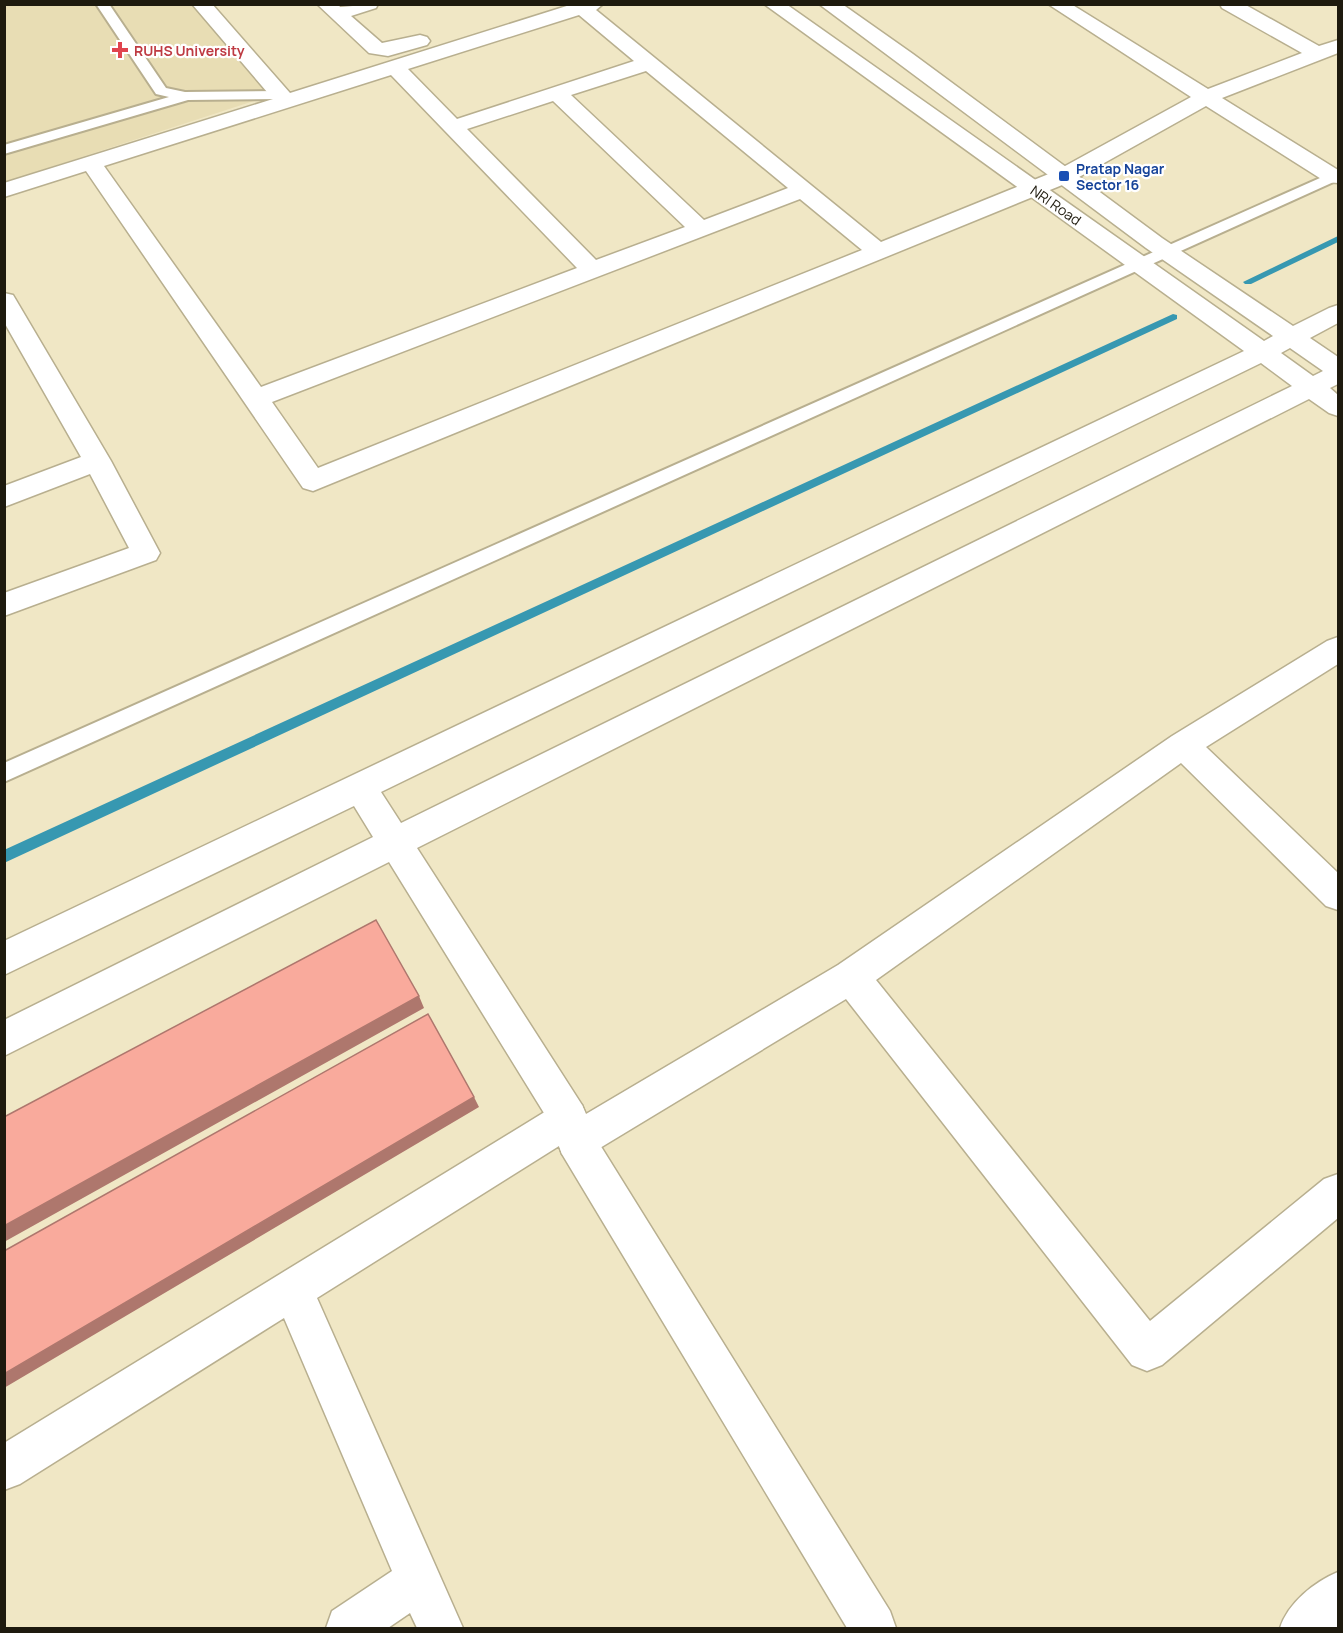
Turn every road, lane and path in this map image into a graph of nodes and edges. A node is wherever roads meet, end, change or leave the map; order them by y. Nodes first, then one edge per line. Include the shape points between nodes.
1 (102, 4) edge
2 (201, 4) edge
3 (369, 4) edge
4 (543, 4) edge
5 (773, 4) edge
6 (828, 4) edge
7 (1057, 4) edge
8 (1228, 4) edge
9 (588, 6) edge
10 (331, 9) edge
11 (1338, 46) edge
12 (1317, 54) junction
13 (649, 63) junction
14 (395, 67) junction
15 (556, 93) junction
16 (185, 96) junction
17 (1206, 97) junction
18 (284, 98) junction
19 (453, 127) junction
20 (4, 150) edge
21 (91, 163) junction
22 (1064, 176) junction
23 (1336, 176) edge
24 (1033, 188) junction
25 (4, 190) edge
26 (803, 190) junction
27 (700, 229) junction
28 (1166, 251) junction
29 (879, 252) junction
30 (1141, 264) junction
31 (592, 270) junction
32 (4, 300) edge
33 (1338, 313) edge
34 (1290, 336) junction
35 (1263, 352) junction
36 (1338, 369) edge
37 (1338, 374) edge
38 (1310, 387) junction
39 (255, 399) junction
40 (1338, 407) edge
41 (97, 461) junction
42 (4, 497) edge
43 (4, 605) edge
44 (1338, 649) edge
45 (1184, 745) junction
46 (4, 773) edge
47 (360, 787) junction
48 (394, 843) junction
49 (1338, 895) edge
50 (4, 959) edge
51 (851, 977) junction
52 (4, 1039) edge
53 (572, 1129) junction
54 (1338, 1193) edge
55 (292, 1289) junction
56 (4, 1468) edge
57 (418, 1580) junction
58 (1338, 1595) edge
59 (349, 1629) edge
60 (440, 1629) edge
61 (873, 1629) edge
62 (1303, 1629) edge

1 - 16 lane via 161,91
2 - 18 street
3 - 10 street
4 - 10 street via 388,50 376,49
5 - 24 street, NRI Road
6 - 22 street, NRI Road
7 - 17 street
8 - 12 street
9 - 13 street
9 - 14 street
11 - 12 street
12 - 17 street
13 - 15 street
13 - 26 street
14 - 18 street
14 - 19 street
15 - 19 street
15 - 27 street
16 - 18 lane
16 - 20 lane
17 - 22 street
17 - 23 street
18 - 21 street
19 - 31 street
21 - 25 street
21 - 39 street
22 - 24 street
22 - 28 street, NRI Road
23 - 28 lane
24 - 29 street
24 - 30 street, NRI Road
26 - 27 street
26 - 29 street
27 - 31 street
28 - 30 lane
28 - 34 street, NRI Road
29 - 39 street via 313,481
30 - 35 street, NRI Road
30 - 46 lane
31 - 39 street
32 - 41 street
33 - 34 street
34 - 35 street
34 - 36 street, NRI Road
35 - 38 street, NRI Road
35 - 47 street
37 - 38 street
38 - 40 street, NRI Road
38 - 48 street
41 - 42 street
41 - 43 street via 146,553
44 - 45 street
45 - 49 street
45 - 51 street
47 - 48 street
47 - 50 street
48 - 52 street
48 - 53 street
51 - 53 street
51 - 54 street via 1147,1350
53 - 55 street
53 - 61 street
55 - 56 street
55 - 57 street
57 - 59 street
57 - 60 street
58 - 62 street

